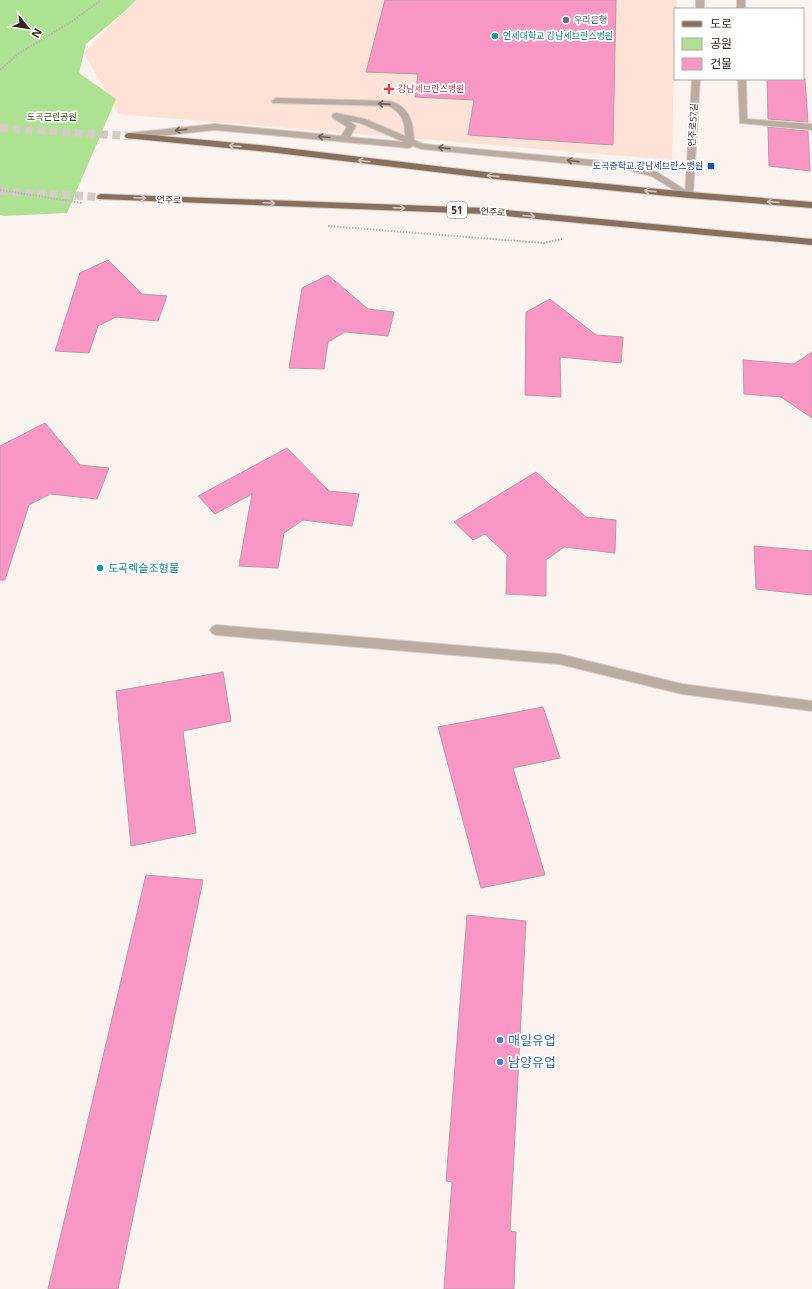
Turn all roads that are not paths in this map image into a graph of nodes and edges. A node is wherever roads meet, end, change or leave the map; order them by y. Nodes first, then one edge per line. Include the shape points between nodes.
1 (696, 80) edge
2 (742, 80) edge
3 (276, 101) dead end
4 (812, 127) edge
5 (129, 136) joint
6 (344, 139) junction
7 (410, 142) junction
8 (421, 146) junction
9 (689, 195) junction
10 (100, 197) tunnel mouth
11 (812, 205) edge
12 (812, 242) edge
13 (216, 630) dead end
14 (812, 706) edge

1 - 9 street, 언주로57길
2 - 4 street via 743,121
7 -> 3 street via 409,121 401,108 390,104
6 -> 5 street via 215,127
9 -> 5 main road
6 - 7 street via 352,126 336,116 362,121
6 - 8 street
7 - 8 street
9 -> 8 street via 654,174 624,166
11 -> 9 main road
10 -> 12 main road, 언주로 / 51 via 485,211
13 - 14 street via 559,659 682,689

